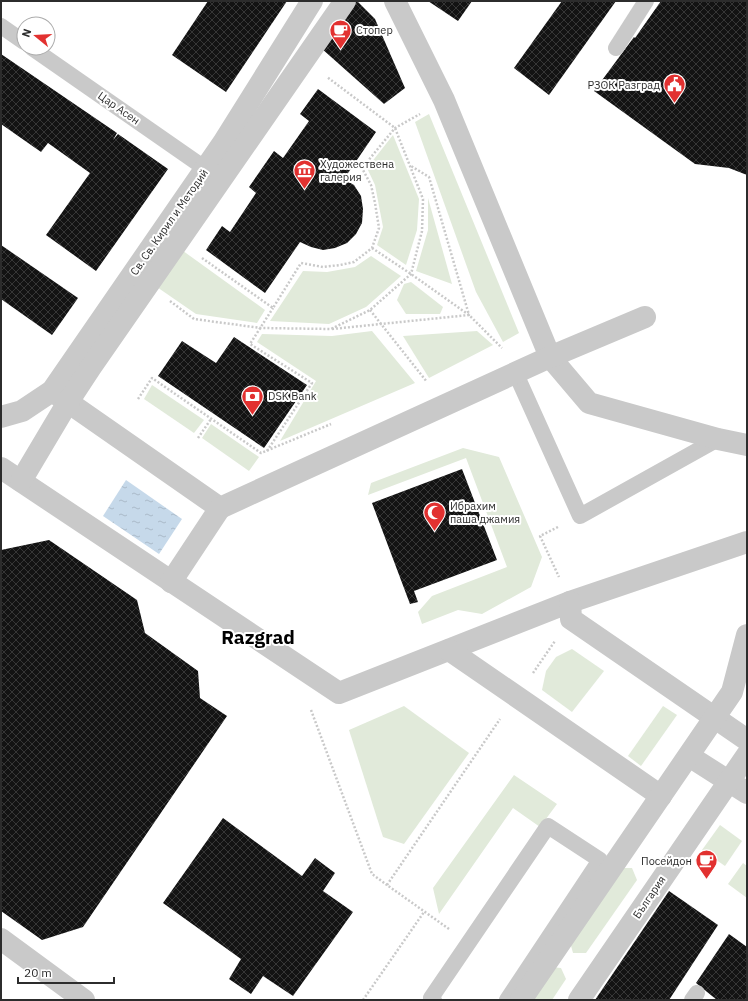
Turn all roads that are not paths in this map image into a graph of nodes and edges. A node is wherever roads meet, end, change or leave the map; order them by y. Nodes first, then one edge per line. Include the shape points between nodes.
1 (312, 1) edge
2 (345, 1) edge
3 (381, 1) edge
4 (395, 1) edge
5 (646, 1) edge
6 (1, 26) edge
7 (16, 36) edge
8 (401, 42) dead end
9 (616, 48) dead end
10 (44, 56) edge
11 (206, 169) junction
12 (646, 317) dead end
13 (550, 357) junction
14 (516, 374) junction
15 (60, 396) junction
16 (2, 417) edge
17 (718, 439) junction
18 (747, 445) edge
19 (1, 468) edge
20 (21, 481) junction
21 (220, 508) junction
22 (747, 542) edge
23 (171, 582) junction
24 (570, 611) junction
25 (747, 635) edge
26 (449, 650) junction
27 (715, 718) junction
28 (747, 740) edge
29 (747, 755) edge
30 (689, 756) junction
31 (729, 781) junction
32 (747, 793) edge
33 (661, 796) junction
34 (1, 939) edge
35 (84, 1000) edge
36 (434, 1000) edge
37 (507, 1000) edge
38 (522, 1000) edge
39 (579, 1000) edge

1 - 11 street, Св. Св. Кирил и Методий
2 - 15 street via 147,286
3 - 8 street
4 - 13 street via 444,100
5 - 9 lane
6 - 7 lane
10 - 11 lane, Цар Асен
11 - 15 street, Св. Св. Кирил и Методий
12 - 13 street
13 - 14 street
13 - 17 street via 589,403
14 - 17 lane via 580,516
14 - 21 street
15 - 16 street, Св. Св. Кирил и Методий
15 - 20 street
15 - 21 street
17 - 18 street
19 - 20 street
20 - 23 street
21 - 23 street
22 - 24 street
23 - 26 street via 339,693
24 - 26 street
24 - 27 street
25 - 27 street via 732,692
26 - 33 street
27 - 28 street
27 - 30 street
29 - 31 street, България
30 - 31 street
30 - 33 street
31 - 32 street
31 - 39 street, България
33 - 38 street
34 - 35 street
36 - 37 lane via 431,998 548,826 600,860

